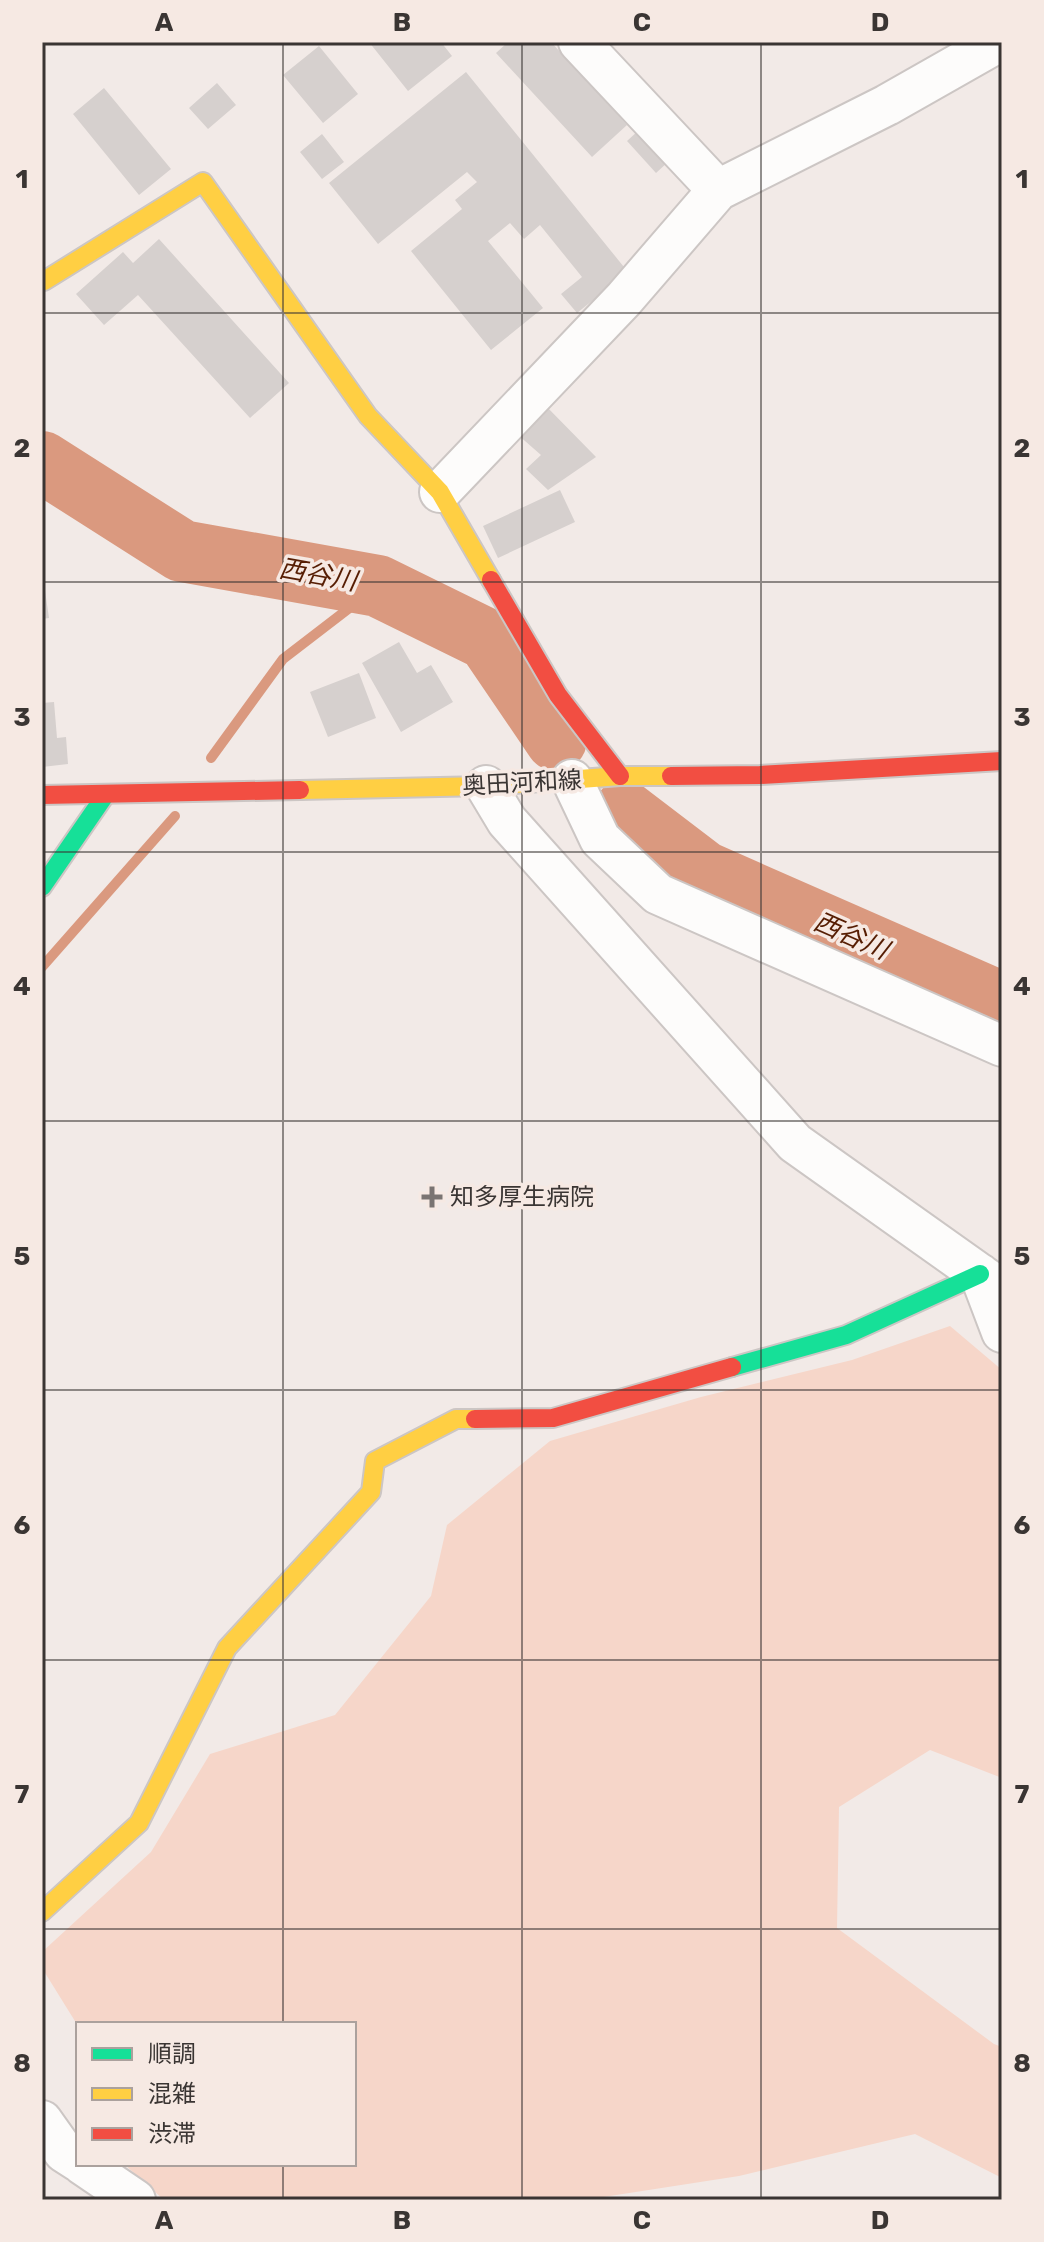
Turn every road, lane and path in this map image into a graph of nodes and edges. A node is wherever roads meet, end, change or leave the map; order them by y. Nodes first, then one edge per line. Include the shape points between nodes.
1 (579, 42) edge
2 (998, 42) edge
3 (718, 190) junction
4 (42, 280) edge
5 (440, 492) junction
6 (1002, 761) edge
7 (620, 776) junction
8 (572, 780) junction
9 (486, 786) junction
10 (106, 794) junction
11 (42, 795) edge
12 (42, 887) edge
13 (1002, 1046) edge
14 (991, 1282) edge
15 (1002, 1332) edge
16 (42, 1912) edge
17 (42, 2121) edge
18 (76, 2160) edge
19 (86, 2166) edge
20 (135, 2200) edge

1 - 3 street
2 - 3 street
3 - 5 street via 624,299
4 - 5 main road via 203,182 368,416
5 - 7 main road via 558,695
6 - 7 main road, 奥田河和線 via 760,775
7 - 8 main road, 奥田河和線
8 - 9 main road, 奥田河和線
8 - 13 street via 600,839 658,894
9 - 10 main road, 奥田河和線
9 - 14 street via 507,821 795,1143
10 - 11 main road, 奥田河和線
10 - 12 main road
14 - 15 street
14 - 16 main road via 846,1335 553,1418 456,1419 375,1461 371,1492 227,1648 139,1823
17 - 18 street via 64,2152
19 - 20 street

